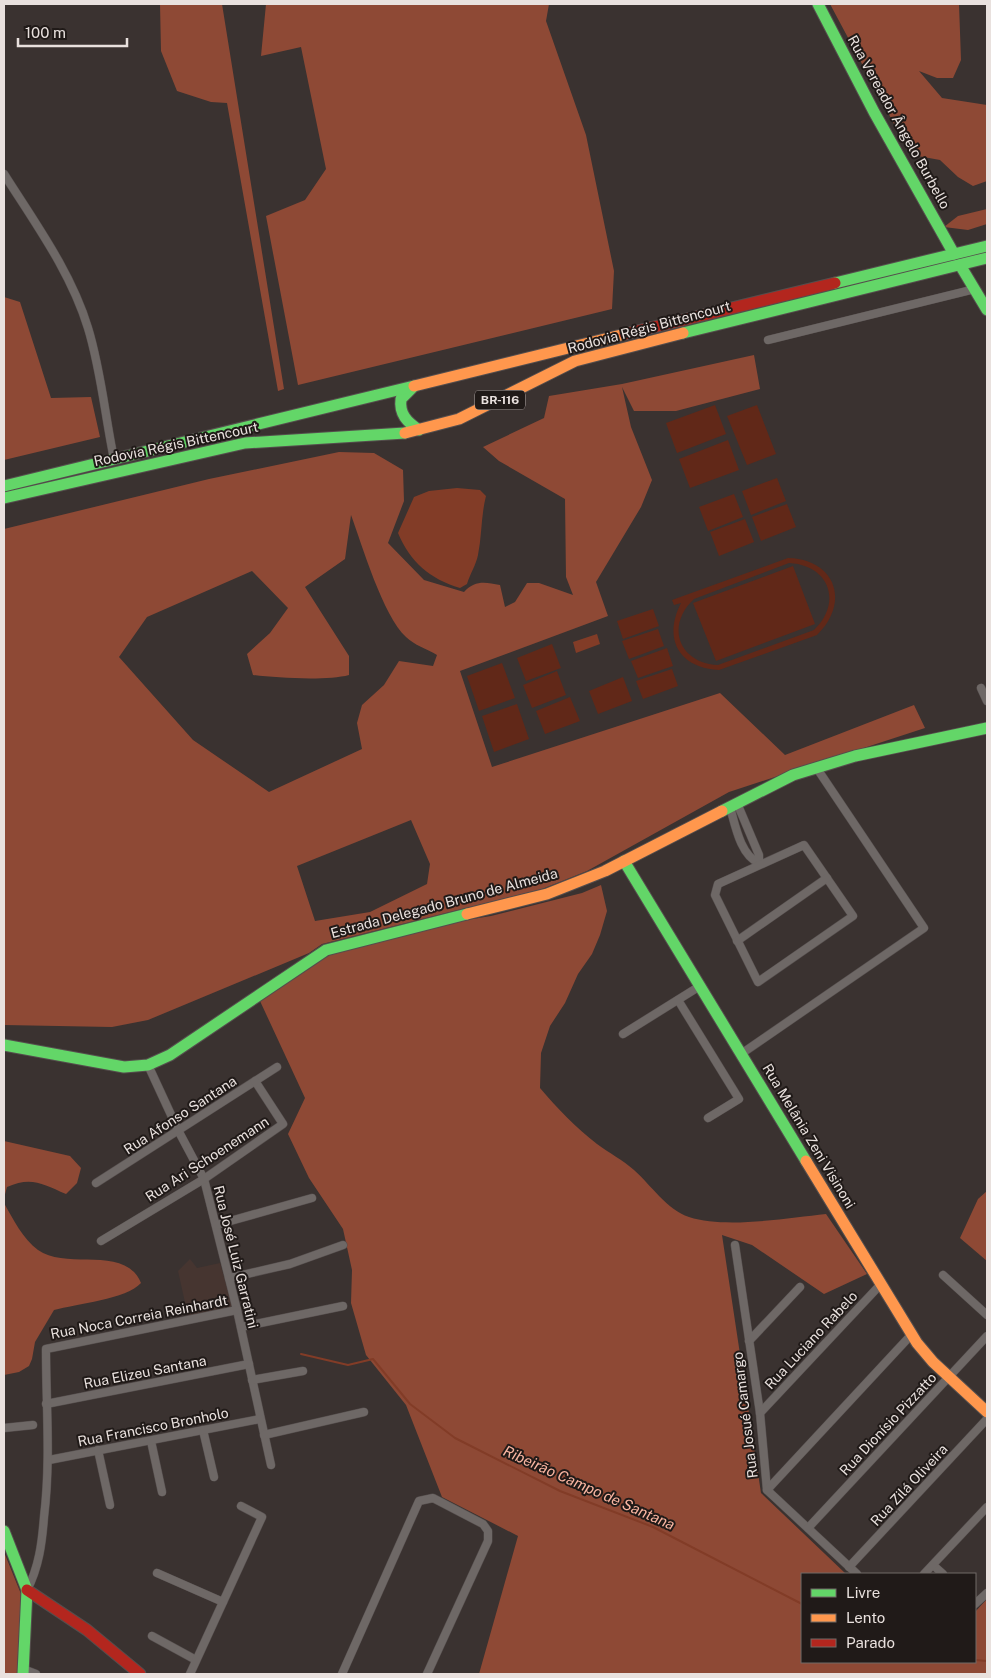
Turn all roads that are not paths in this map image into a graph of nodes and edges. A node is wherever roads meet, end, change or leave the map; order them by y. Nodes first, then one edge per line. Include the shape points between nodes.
1 (818, 4) edge
2 (4, 174) edge
3 (987, 246) edge
4 (954, 254) junction
5 (987, 258) edge
6 (960, 265) junction
7 (975, 289) junction
8 (987, 310) edge
9 (768, 340) dead end
10 (413, 387) junction
11 (419, 430) junction
12 (114, 459) junction
13 (4, 486) edge
14 (4, 498) edge
15 (980, 688) dead end
16 (987, 701) edge
17 (987, 728) edge
18 (816, 767) junction
19 (734, 805) junction
20 (624, 861) junction
21 (759, 864) junction
22 (827, 878) junction
23 (737, 941) junction
24 (700, 986) junction
25 (678, 1000) junction
26 (623, 1034) dead end
27 (4, 1045) edge
28 (741, 1054) junction
29 (148, 1065) junction
30 (277, 1067) dead end
31 (255, 1081) junction
32 (708, 1118) dead end
33 (179, 1132) junction
34 (204, 1179) junction
35 (96, 1183) dead end
36 (312, 1198) dead end
37 (216, 1224) junction
38 (101, 1242) dead end
39 (343, 1244) dead end
40 (735, 1245) dead end
41 (943, 1275) dead end
42 (229, 1278) junction
43 (881, 1284) junction
44 (800, 1287) dead end
45 (344, 1306) dead end
46 (237, 1310) junction
47 (987, 1316) edge
48 (241, 1327) junction
49 (912, 1334) junction
50 (987, 1336) edge
51 (749, 1341) junction
52 (249, 1364) junction
53 (304, 1372) dead end
54 (949, 1377) junction
55 (252, 1380) junction
56 (46, 1404) junction
57 (364, 1412) dead end
58 (987, 1412) edge
59 (760, 1413) junction
60 (260, 1419) junction
61 (987, 1419) edge
62 (33, 1425) dead end
63 (4, 1428) edge
64 (203, 1430) junction
65 (264, 1435) junction
66 (151, 1441) junction
67 (98, 1450) junction
68 (49, 1460) junction
69 (271, 1465) dead end
70 (214, 1477) dead end
71 (766, 1490) junction
72 (162, 1492) dead end
73 (110, 1505) dead end
74 (241, 1506) dead end
75 (987, 1507) edge
76 (808, 1528) junction
77 (4, 1531) edge
78 (933, 1565) junction
79 (849, 1567) junction
80 (157, 1572) dead end
81 (856, 1573) edge
82 (925, 1573) edge
83 (942, 1573) edge
84 (27, 1590) junction
85 (987, 1593) edge
86 (223, 1602) junction
87 (976, 1603) edge
88 (152, 1636) dead end
89 (196, 1660) junction
90 (23, 1672) edge
91 (36, 1674) edge
92 (140, 1674) edge
93 (190, 1674) edge
94 (342, 1674) edge
95 (427, 1674) edge

1 - 4 main road, Rua Vereador Ângelo Burbello
2 - 12 street via 57,260 85,317
3 - 4 main road, Rodovia Régis Bittencourt / BR-116
4 - 10 main road, Rodovia Régis Bittencourt / BR-116
5 - 6 main road, Rodovia Régis Bittencourt / BR-116
6 - 7 main road
6 - 11 main road, Rodovia Régis Bittencourt / BR-116 via 589,356 558,368 478,411
7 - 8 main road
7 - 9 street
10 - 11 main road via 401,399 401,413
10 - 12 main road, Rodovia Régis Bittencourt / BR-116
11 - 14 main road, Rodovia Régis Bittencourt / BR-116 via 354,439 245,442
12 - 13 main road, Rodovia Régis Bittencourt / BR-116
15 - 16 street
17 - 18 main road, Estrada Delegado Bruno de Almeida
18 - 19 main road, Estrada Delegado Bruno de Almeida
18 - 28 street via 924,928
19 - 20 main road, Estrada Delegado Bruno de Almeida
19 - 21 street via 759,855
19 - 21 street via 740,838 752,861
20 - 24 main road, Rua Melânia Zeni Visinoni
20 - 29 main road, Estrada Delegado Bruno de Almeida via 547,894 326,950 170,1055
21 - 22 street via 804,845
21 - 23 street via 718,884 715,889
22 - 23 street
22 - 23 street via 853,916 758,982
24 - 25 street
24 - 28 main road, Rua Melânia Zeni Visinoni
25 - 26 street
25 - 32 street via 739,1099
27 - 29 main road, Estrada Delegado Bruno de Almeida via 124,1067
28 - 43 main road, Rua Melânia Zeni Visinoni
29 - 33 street, Rua José Luiz Garratini
30 - 31 street, Rua Afonso Santana
31 - 33 street, Rua Afonso Santana
31 - 34 street, Rua Ari Schoenemann via 283,1124
33 - 34 street, Rua José Luiz Garratini
33 - 35 street, Rua Afonso Santana
34 - 37 street, Rua José Luiz Garratini
34 - 38 street, Rua Ari Schoenemann
36 - 37 street
37 - 42 street, Rua José Luiz Garratini
39 - 42 street via 290,1264
40 - 51 street, Rua Josué Camargo
41 - 47 street
42 - 46 street, Rua José Luiz Garratini
43 - 49 main road, Rua Melânia Zeni Visinoni
43 - 59 street, Rua Luciano Rabelo
44 - 51 street
45 - 48 street
46 - 48 street, Rua José Luiz Garratini
46 - 56 street, Rua Noca Correia Reinhardt via 46,1349
48 - 52 street, Rua José Luiz Garratini
49 - 54 main road, Rua Melânia Zeni Visinoni
49 - 71 street
50 - 54 street, Rua Dionísio Pizzatto
51 - 59 street, Rua Josué Camargo
52 - 55 street, Rua José Luiz Garratini
52 - 56 street, Rua Elizeu Santana
53 - 55 street
54 - 58 main road, Rua Melânia Zeni Visinoni
54 - 76 street, Rua Dionísio Pizzatto
55 - 60 street, Rua José Luiz Garratini
56 - 68 street
57 - 65 street
59 - 71 street, Rua Josué Camargo
60 - 64 street, Rua Francisco Bronholo
60 - 65 street, Rua José Luiz Garratini
61 - 79 street, Rua Zilá Oliveira
62 - 63 street
64 - 66 street, Rua Francisco Bronholo
64 - 70 street
65 - 69 street, Rua José Luiz Garratini
66 - 67 street, Rua Francisco Bronholo
66 - 72 street
67 - 68 street, Rua Francisco Bronholo
67 - 73 street
68 - 84 street via 41,1550
71 - 76 street, Rua Josué Camargo
74 - 86 street via 262,1517
75 - 78 street
76 - 79 street, Rua Josué Camargo
77 - 84 main road
78 - 82 street
78 - 83 street
79 - 81 street, Rua Josué Camargo
80 - 86 street
84 - 90 main road
84 - 92 main road via 87,1630
85 - 87 street
86 - 89 street
88 - 89 street
89 - 93 street
90 - 91 street
94 - 95 street via 418,1501 433,1498 483,1524 488,1531 488,1541

